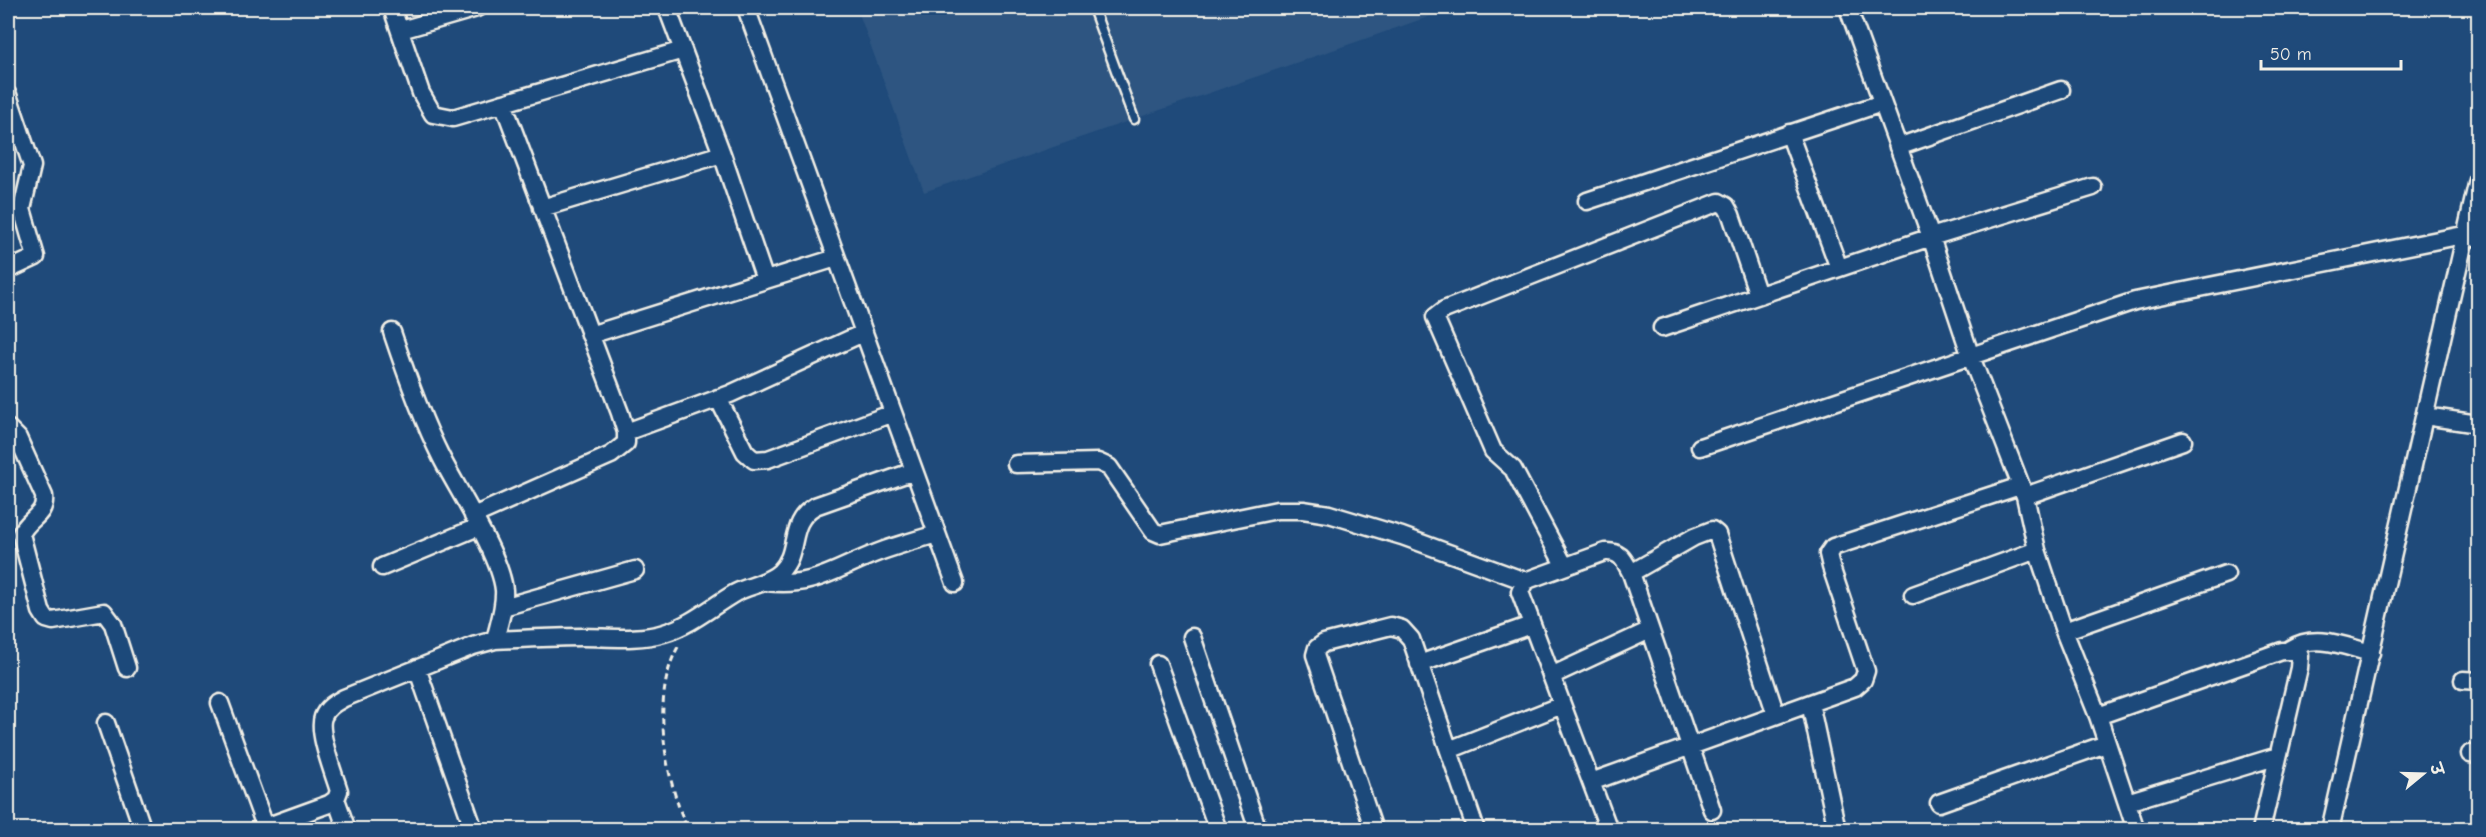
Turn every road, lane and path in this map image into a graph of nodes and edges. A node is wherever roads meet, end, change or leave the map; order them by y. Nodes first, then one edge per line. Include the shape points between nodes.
1 (392, 8) edge
2 (477, 8) edge
3 (667, 8) edge
4 (746, 8) edge
5 (1093, 8) edge
6 (1848, 8) edge
7 (400, 30) junction
8 (683, 50) junction
9 (2061, 90) dead end
10 (503, 103) junction
11 (1882, 103) junction
12 (9, 106) edge
13 (1134, 119) dead end
14 (1790, 134) junction
15 (1898, 147) junction
16 (722, 154) junction
17 (2478, 180) edge
18 (2093, 187) dead end
19 (1587, 201) dead end
20 (542, 208) junction
21 (2473, 236) edge
22 (1931, 237) junction
23 (836, 258) junction
24 (1839, 268) junction
25 (8, 270) edge
26 (765, 280) junction
27 (1758, 295) junction
28 (1662, 328) dead end
29 (392, 332) dead end
30 (863, 333) junction
31 (590, 335) junction
32 (1971, 357) junction
33 (718, 399) junction
34 (893, 414) junction
35 (2425, 416) junction
36 (2478, 424) edge
37 (8, 428) edge
38 (626, 432) junction
39 (2183, 441) dead end
40 (1700, 447) dead end
41 (1016, 464) dead end
42 (914, 471) junction
43 (2022, 491) junction
44 (476, 522) junction
45 (936, 534) junction
46 (2037, 550) junction
47 (1564, 565) junction
48 (382, 567) dead end
49 (635, 570) dead end
50 (1631, 573) junction
51 (2226, 574) dead end
52 (1525, 581) junction
53 (766, 582) junction
54 (955, 583) dead end
55 (1913, 596) dead end
56 (503, 608) junction
57 (693, 622) junction
58 (1531, 625) junction
59 (1650, 630) junction
60 (2064, 631) junction
61 (1192, 637) dead end
62 (495, 639) junction
63 (2290, 649) junction
64 (2370, 652) junction
65 (1158, 664) dead end
66 (1419, 664) junction
67 (128, 668) dead end
68 (417, 668) junction
69 (1551, 676) junction
70 (220, 703) dead end
71 (1810, 703) junction
72 (1562, 705) junction
73 (1776, 715) junction
74 (2098, 716) junction
75 (106, 723) dead end
76 (2106, 744) junction
77 (1689, 746) junction
78 (1449, 750) junction
79 (2278, 756) junction
80 (1591, 782) junction
81 (336, 799) junction
82 (2127, 802) junction
83 (1939, 803) dead end
84 (1712, 810) dead end
85 (261, 828) edge
86 (143, 830) edge
87 (347, 830) edge
88 (474, 830) edge
89 (688, 830) edge
90 (1218, 830) edge
91 (1258, 830) edge
92 (1374, 830) edge
93 (1476, 830) edge
94 (1609, 830) edge
95 (1837, 830) edge
96 (2136, 830) edge
97 (2261, 830) edge
98 (2330, 830) edge

1 - 7 street
2 - 7 street
3 - 8 street
4 - 23 street
5 - 13 lane
6 - 11 street
7 - 10 street via 421,93 433,114 453,118
8 - 10 street
8 - 16 street
9 - 15 street
10 - 20 street
11 - 14 street
11 - 15 street
12 - 25 street via 32,166 22,209 36,257
14 - 19 street
14 - 24 street
15 - 22 street
16 - 20 street
16 - 26 street
17 - 21 street
18 - 22 street
20 - 31 street
21 - 32 street via 2135,301
21 - 35 street
22 - 24 street
22 - 32 street
23 - 26 street
23 - 30 street
24 - 27 street
26 - 31 street
27 - 28 street
27 - 47 street via 1731,215 1719,202 1444,310 1435,317 1493,451 1513,469
29 - 44 street via 435,446
30 - 33 street
30 - 34 street
31 - 38 street
32 - 40 street
32 - 43 street
33 - 34 street via 745,452 754,460 768,459
33 - 38 street
34 - 42 street
35 - 36 street
35 - 64 street
37 - 67 street via 18,438 44,495 42,513 21,534 41,611 53,621 104,612 113,624
38 - 44 street via 626,442 620,450
39 - 43 street
41 - 52 street via 1098,462 1109,467 1153,531 1160,534 1277,510 1303,510 1402,536
42 - 45 street
42 - 53 street via 804,513 790,556 781,571
43 - 46 street
43 - 71 street via 1833,548 1828,554 1866,671 1855,687
44 - 48 street
44 - 56 street via 504,588
45 - 53 street via 805,583
45 - 54 street
46 - 55 street
46 - 60 street
47 - 50 street via 1614,551 1622,556
47 - 52 street
49 - 56 street
50 - 59 street
50 - 73 street via 1694,537 1712,531 1717,534
51 - 60 street
52 - 58 street via 1520,592
53 - 57 street via 737,592
56 - 62 street
57 - 62 street via 638,638
57 - 89 path via 672,659 663,709 669,777
58 - 66 street
58 - 69 street
59 - 69 street
59 - 77 street
60 - 74 street
61 - 91 street
62 - 68 street
63 - 64 street via 2307,640 2317,640
63 - 74 street
63 - 79 street via 2300,656 2299,669
64 - 98 street
65 - 90 street
66 - 78 street
66 - 92 street via 1411,639 1402,629 1391,626 1317,648 1316,664
68 - 81 street via 344,698 323,715 321,727 339,791
68 - 88 street
69 - 72 street
70 - 85 street
71 - 73 street
71 - 95 street
72 - 78 street
72 - 80 street
73 - 77 street
74 - 76 street
75 - 86 street
76 - 82 street
76 - 83 street
77 - 80 street
77 - 84 street
78 - 93 street
79 - 82 street
79 - 97 street
80 - 94 street
81 - 85 street
81 - 87 street
82 - 96 street

